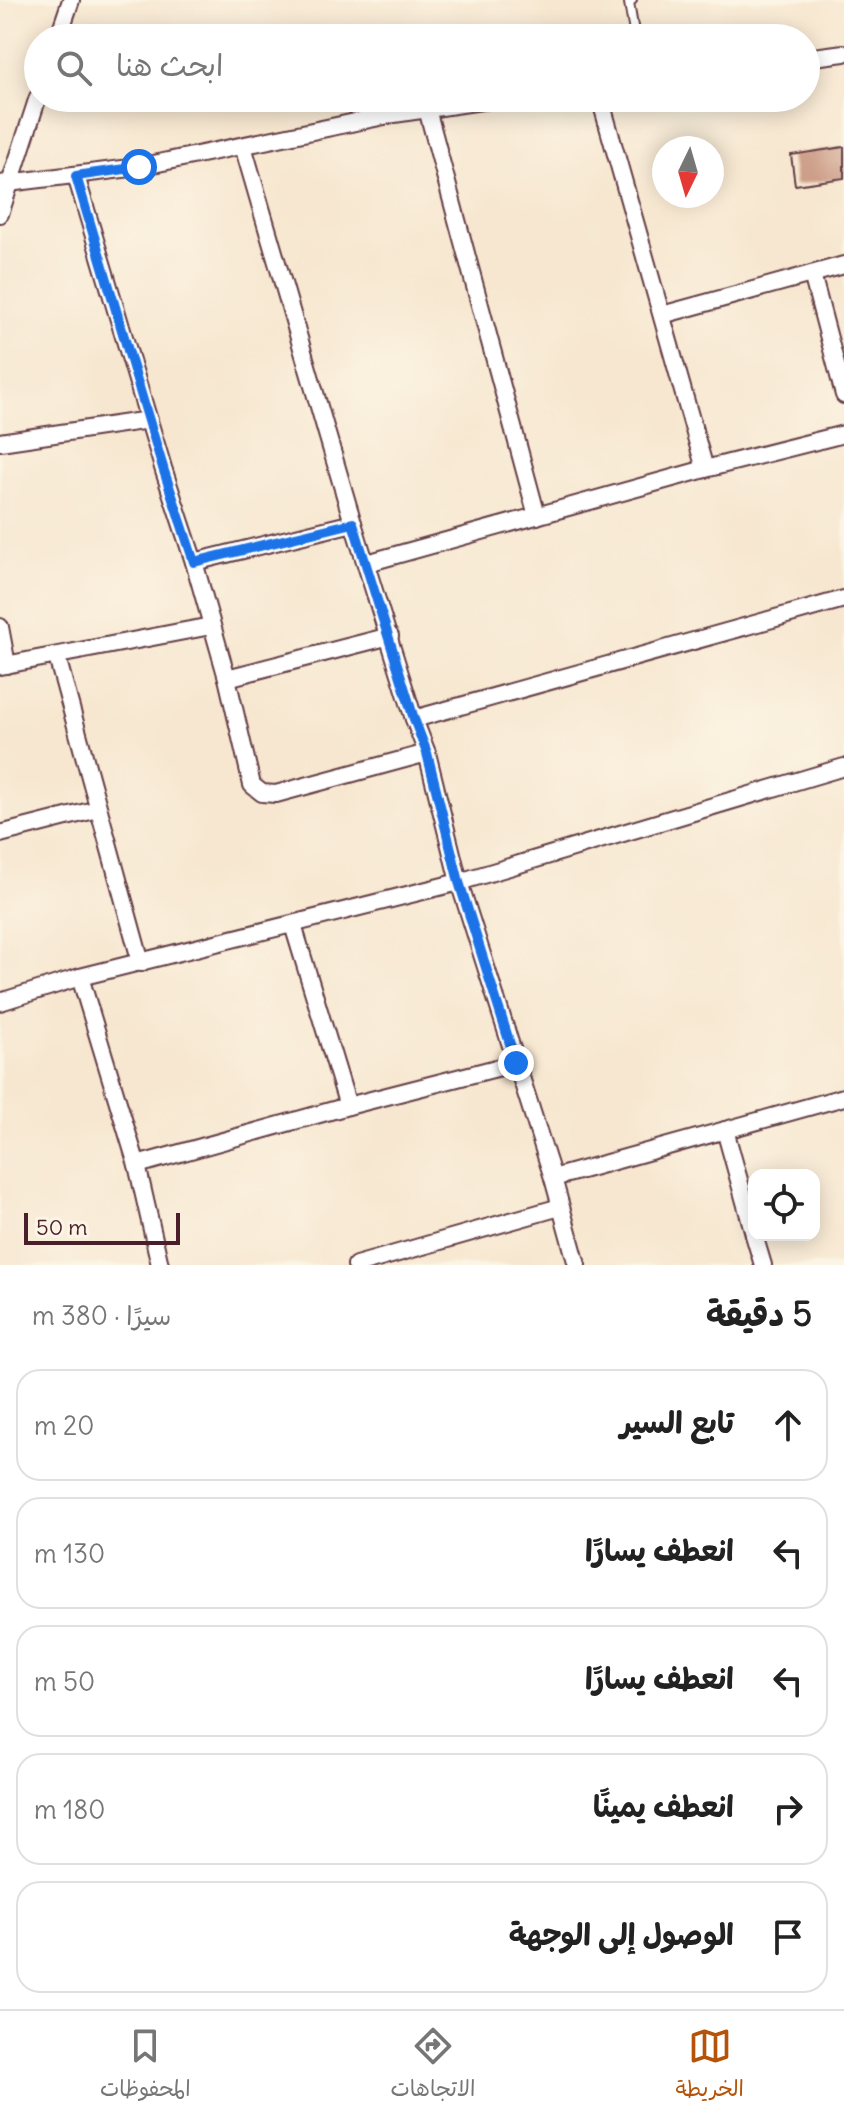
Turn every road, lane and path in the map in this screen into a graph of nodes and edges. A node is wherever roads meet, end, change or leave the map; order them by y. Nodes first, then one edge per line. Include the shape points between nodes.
1 (71, 0) edge
2 (632, 0) edge
3 (63, 24) edge
4 (633, 24) edge
5 (844, 53) edge
6 (820, 56) edge
7 (32, 112) edge
8 (407, 112) edge
9 (428, 112) edge
10 (604, 112) edge
11 (243, 146) junction
12 (76, 176) junction
13 (4, 184) edge
14 (0, 214) edge
15 (844, 265) edge
16 (812, 274) junction
17 (662, 315) junction
18 (844, 395) edge
19 (149, 420) junction
20 (844, 434) edge
21 (0, 442) edge
22 (705, 469) junction
23 (537, 516) junction
24 (353, 523) junction
25 (194, 562) junction
26 (367, 563) junction
27 (844, 599) edge
28 (211, 626) junction
29 (0, 627) edge
30 (390, 636) junction
31 (57, 657) junction
32 (3, 666) edge
33 (227, 678) junction
34 (414, 719) junction
35 (427, 753) junction
36 (844, 767) edge
37 (98, 809) junction
38 (0, 834) edge
39 (459, 882) junction
40 (293, 925) junction
41 (141, 963) junction
42 (80, 977) junction
43 (0, 1002) edge
44 (516, 1063) junction
45 (844, 1097) edge
46 (348, 1106) junction
47 (725, 1130) junction
48 (137, 1165) junction
49 (553, 1178) junction
50 (560, 1207) junction
51 (748, 1212) edge
52 (756, 1241) edge
53 (160, 1265) edge
54 (356, 1265) edge
55 (577, 1265) edge
56 (763, 1265) edge

1 - 3 street
2 - 4 lane
5 - 6 street
7 - 13 street
8 - 11 street
9 - 23 street
10 - 17 street
11 - 12 street
11 - 24 street
12 - 13 street
12 - 19 street
13 - 14 street
15 - 16 street
16 - 17 street
16 - 18 street
17 - 22 street
19 - 21 street
19 - 25 street
20 - 22 street
22 - 23 street
23 - 26 street
24 - 25 street
24 - 26 street
25 - 28 street
26 - 30 street
27 - 34 street
28 - 31 street
28 - 33 street
29 - 32 street
30 - 33 street
30 - 34 street
31 - 32 street
31 - 37 street
33 - 35 street via 252,785 262,793 276,794
34 - 35 street
35 - 39 street
36 - 39 street
37 - 38 street
37 - 41 street
39 - 40 street
39 - 44 street
40 - 41 street
40 - 46 street
41 - 42 street
42 - 43 street
42 - 48 street
44 - 46 street
44 - 49 street
45 - 47 street
46 - 48 street
47 - 49 street
47 - 51 street
48 - 53 street
49 - 50 street
50 - 54 street
50 - 55 street
52 - 56 street

